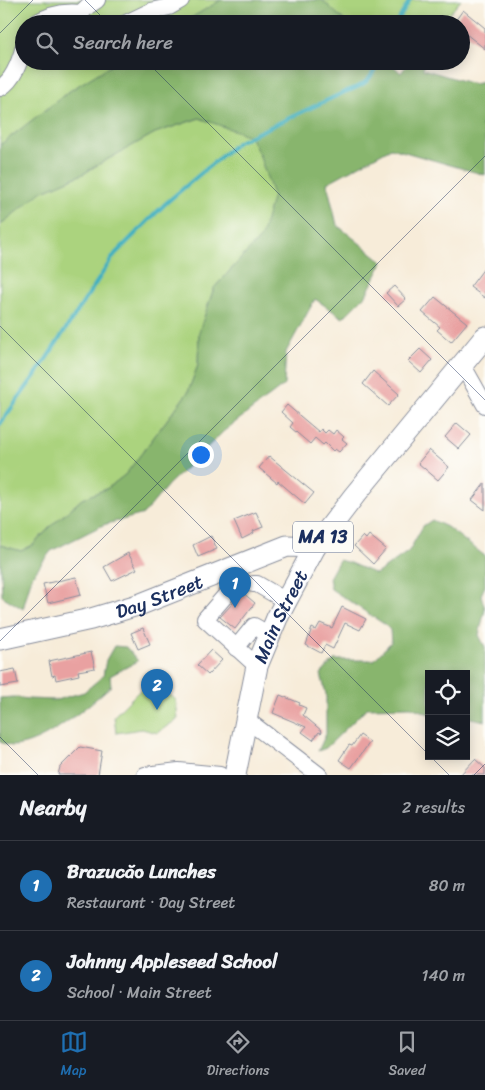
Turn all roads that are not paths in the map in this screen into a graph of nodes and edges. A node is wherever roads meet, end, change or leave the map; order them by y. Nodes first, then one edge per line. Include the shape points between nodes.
1 (97, 0) edge
2 (169, 2) edge
3 (53, 15) edge
4 (72, 15) edge
5 (84, 15) edge
6 (143, 15) edge
7 (15, 69) edge
8 (0, 88) edge
9 (485, 337) edge
10 (463, 366) junction
11 (485, 406) edge
12 (314, 547) junction
13 (253, 584) dead end
14 (225, 596) dead end
15 (286, 601) junction
16 (270, 635) junction
17 (0, 639) edge
18 (236, 648) junction
19 (257, 666) junction
20 (247, 720) junction
21 (146, 775) edge
22 (220, 775) edge
23 (235, 775) edge
24 (319, 775) edge

1 - 5 street via 88,6
2 - 6 street
3 - 4 street via 63,12
7 - 8 street via 10,80
9 - 10 main road, Main Street / MA 13
10 - 11 street
10 - 12 main road, Main Street / MA 13
12 - 15 main road, Main Street / MA 13
12 - 17 main road, Day Street via 287,546 141,604 91,619
13 - 15 street
14 - 18 street via 205,619
15 - 16 main road, Main Street / MA 13
16 - 18 street via 254,626
16 - 19 main road, Main Street / MA 13
18 - 19 street
19 - 20 main road, Main Street / MA 13
20 - 23 main road, Main Street / MA 13
20 - 24 street
21 - 22 street via 179,771

